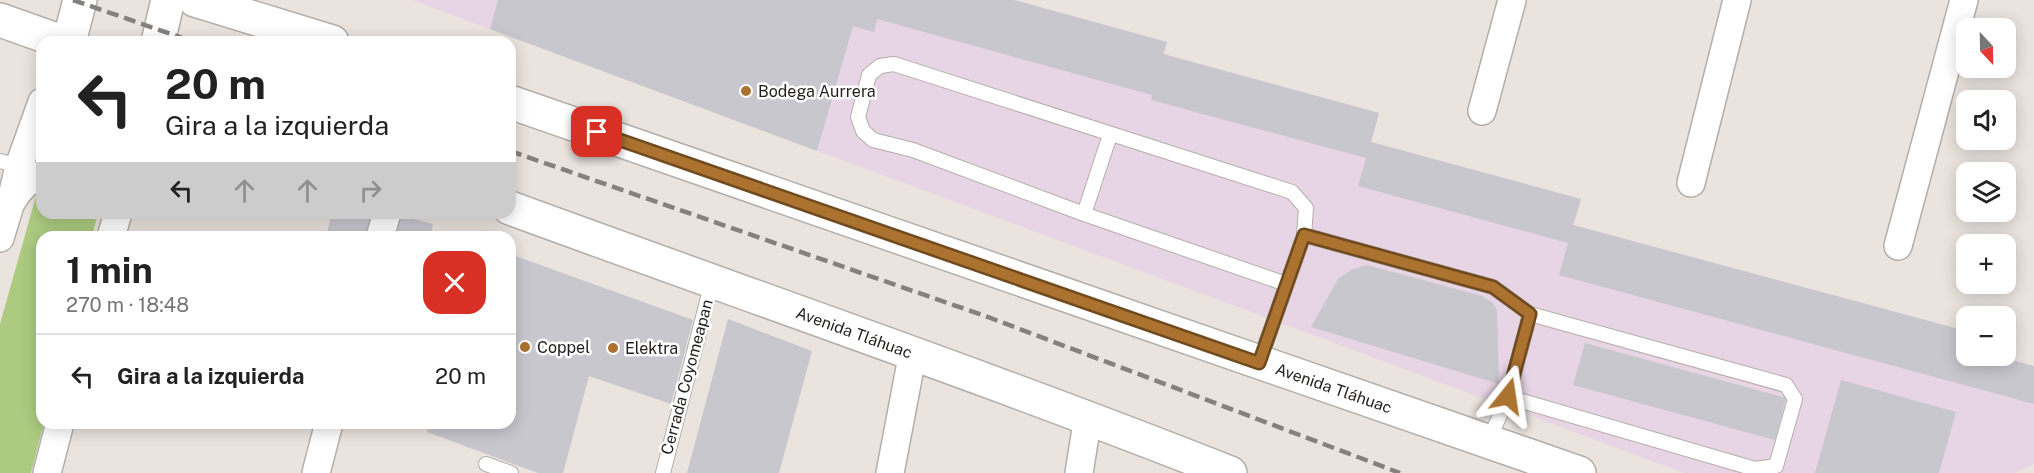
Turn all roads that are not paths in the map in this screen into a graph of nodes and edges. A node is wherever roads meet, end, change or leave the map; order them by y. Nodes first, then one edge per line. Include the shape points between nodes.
1 (80, 0) edge
2 (168, 0) edge
3 (195, 0) edge
4 (1512, 0) edge
5 (1737, 0) edge
6 (1964, 0) edge
7 (0, 20) edge
8 (45, 36) edge
9 (71, 36) edge
10 (159, 36) edge
11 (312, 36) edge
12 (516, 104) edge
13 (1482, 111) dead end
14 (36, 120) edge
15 (1110, 135) junction
16 (20, 167) edge
17 (1691, 183) dead end
18 (516, 210) edge
19 (1084, 214) junction
20 (1304, 235) junction
21 (0, 238) edge
22 (1898, 246) dead end
23 (712, 282) junction
24 (1286, 284) junction
25 (1530, 314) junction
26 (913, 352) junction
27 (1259, 363) junction
28 (1508, 396) junction
29 (1088, 417) junction
30 (58, 429) edge
31 (327, 429) edge
32 (1488, 442) junction
33 (486, 464) dead end
34 (47, 473) edge
35 (316, 473) edge
36 (511, 473) edge
37 (663, 473) edge
38 (890, 473) edge
39 (1079, 473) edge
40 (1230, 473) edge
41 (1579, 473) edge

1 - 9 main road
2 - 10 main road
3 - 11 main road
4 - 13 street
5 - 17 street
6 - 22 street
7 - 8 main road
12 - 27 main road, Avenida Tláhuac
14 - 16 street
15 - 19 lane
15 - 19 lane via 894,64 880,66 869,75 858,117 863,131 873,140 913,150
15 - 20 lane via 1292,192 1306,208
16 - 21 street
18 - 23 main road, Avenida Tláhuac
19 - 24 lane
20 - 24 lane
20 - 25 lane via 1493,287
23 - 26 main road, Avenida Tláhuac
23 - 37 lane, Cerrada Coyomeapan
24 - 27 lane
25 - 28 lane
25 - 28 lane via 1786,385 1795,399 1776,466 1755,469
26 - 29 main road, Avenida Tláhuac
26 - 38 street
27 - 32 main road, Avenida Tláhuac
28 - 32 lane
29 - 39 street
29 - 40 main road, Avenida Tláhuac
30 - 34 street
31 - 35 street
32 - 41 main road, Avenida Tláhuac
33 - 36 lane

